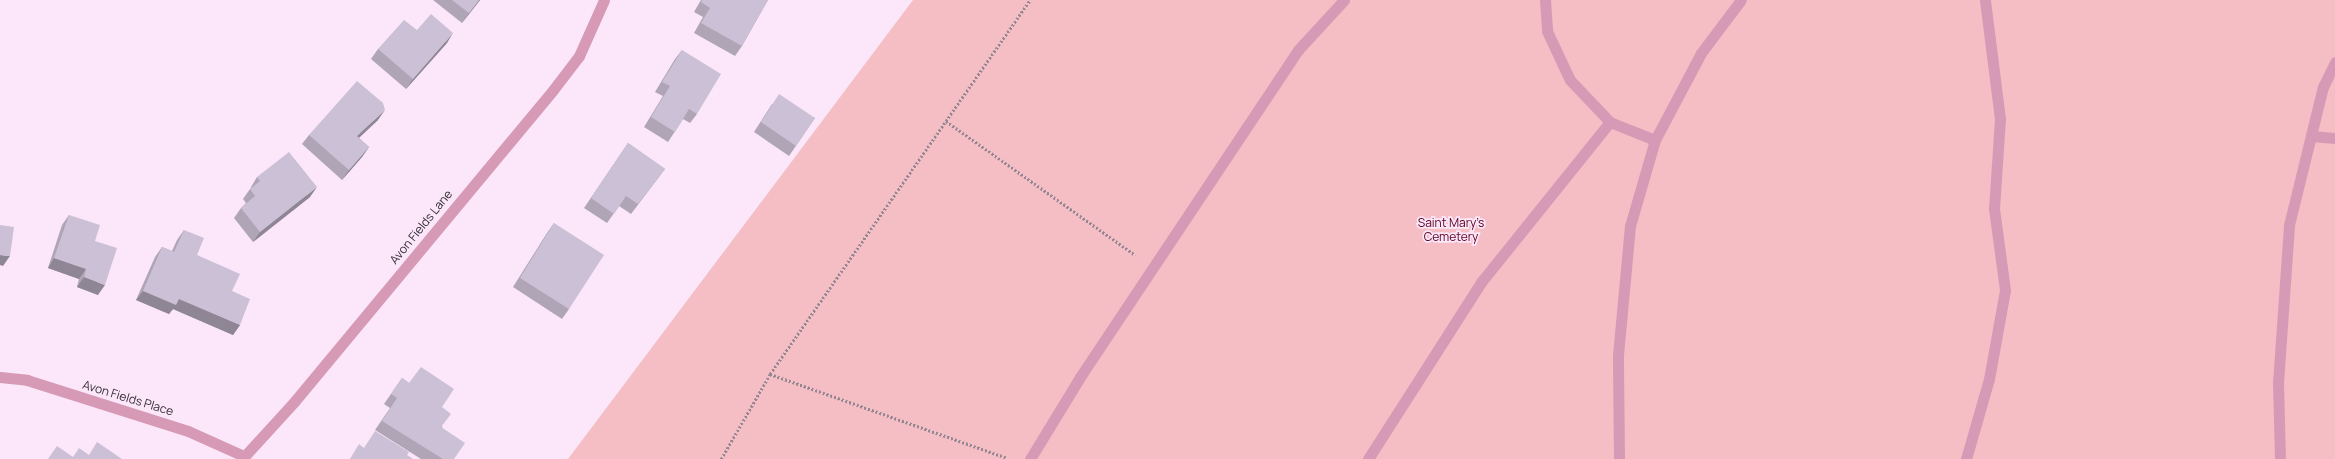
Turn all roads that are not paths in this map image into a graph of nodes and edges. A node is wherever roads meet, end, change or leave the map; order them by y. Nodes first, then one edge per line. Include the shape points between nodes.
1 (604, 0) edge
2 (1344, 0) edge
3 (1545, 0) edge
4 (1741, 0) edge
5 (1985, 0) edge
6 (2335, 62) edge
7 (1610, 122) junction
8 (2311, 136) junction
9 (2335, 138) edge
10 (1655, 140) junction
11 (0, 377) edge
12 (243, 458) edge
13 (1030, 459) edge
14 (1368, 459) edge
15 (1619, 459) edge
16 (1966, 459) edge
17 (2280, 459) edge

1 - 12 street, Avon Fields Lane via 579,56 553,90 294,402
2 - 13 street via 1298,50
3 - 7 street via 1547,31 1570,80
4 - 10 street via 1701,53
5 - 16 street via 2000,119 1994,209 2005,290 1989,379
6 - 8 street via 2323,87
7 - 10 street
7 - 14 street via 1482,280
8 - 9 street
8 - 17 street via 2289,225 2278,383
10 - 15 street via 1630,226 1618,355
11 - 12 street, Avon Fields Place via 27,380 188,431

